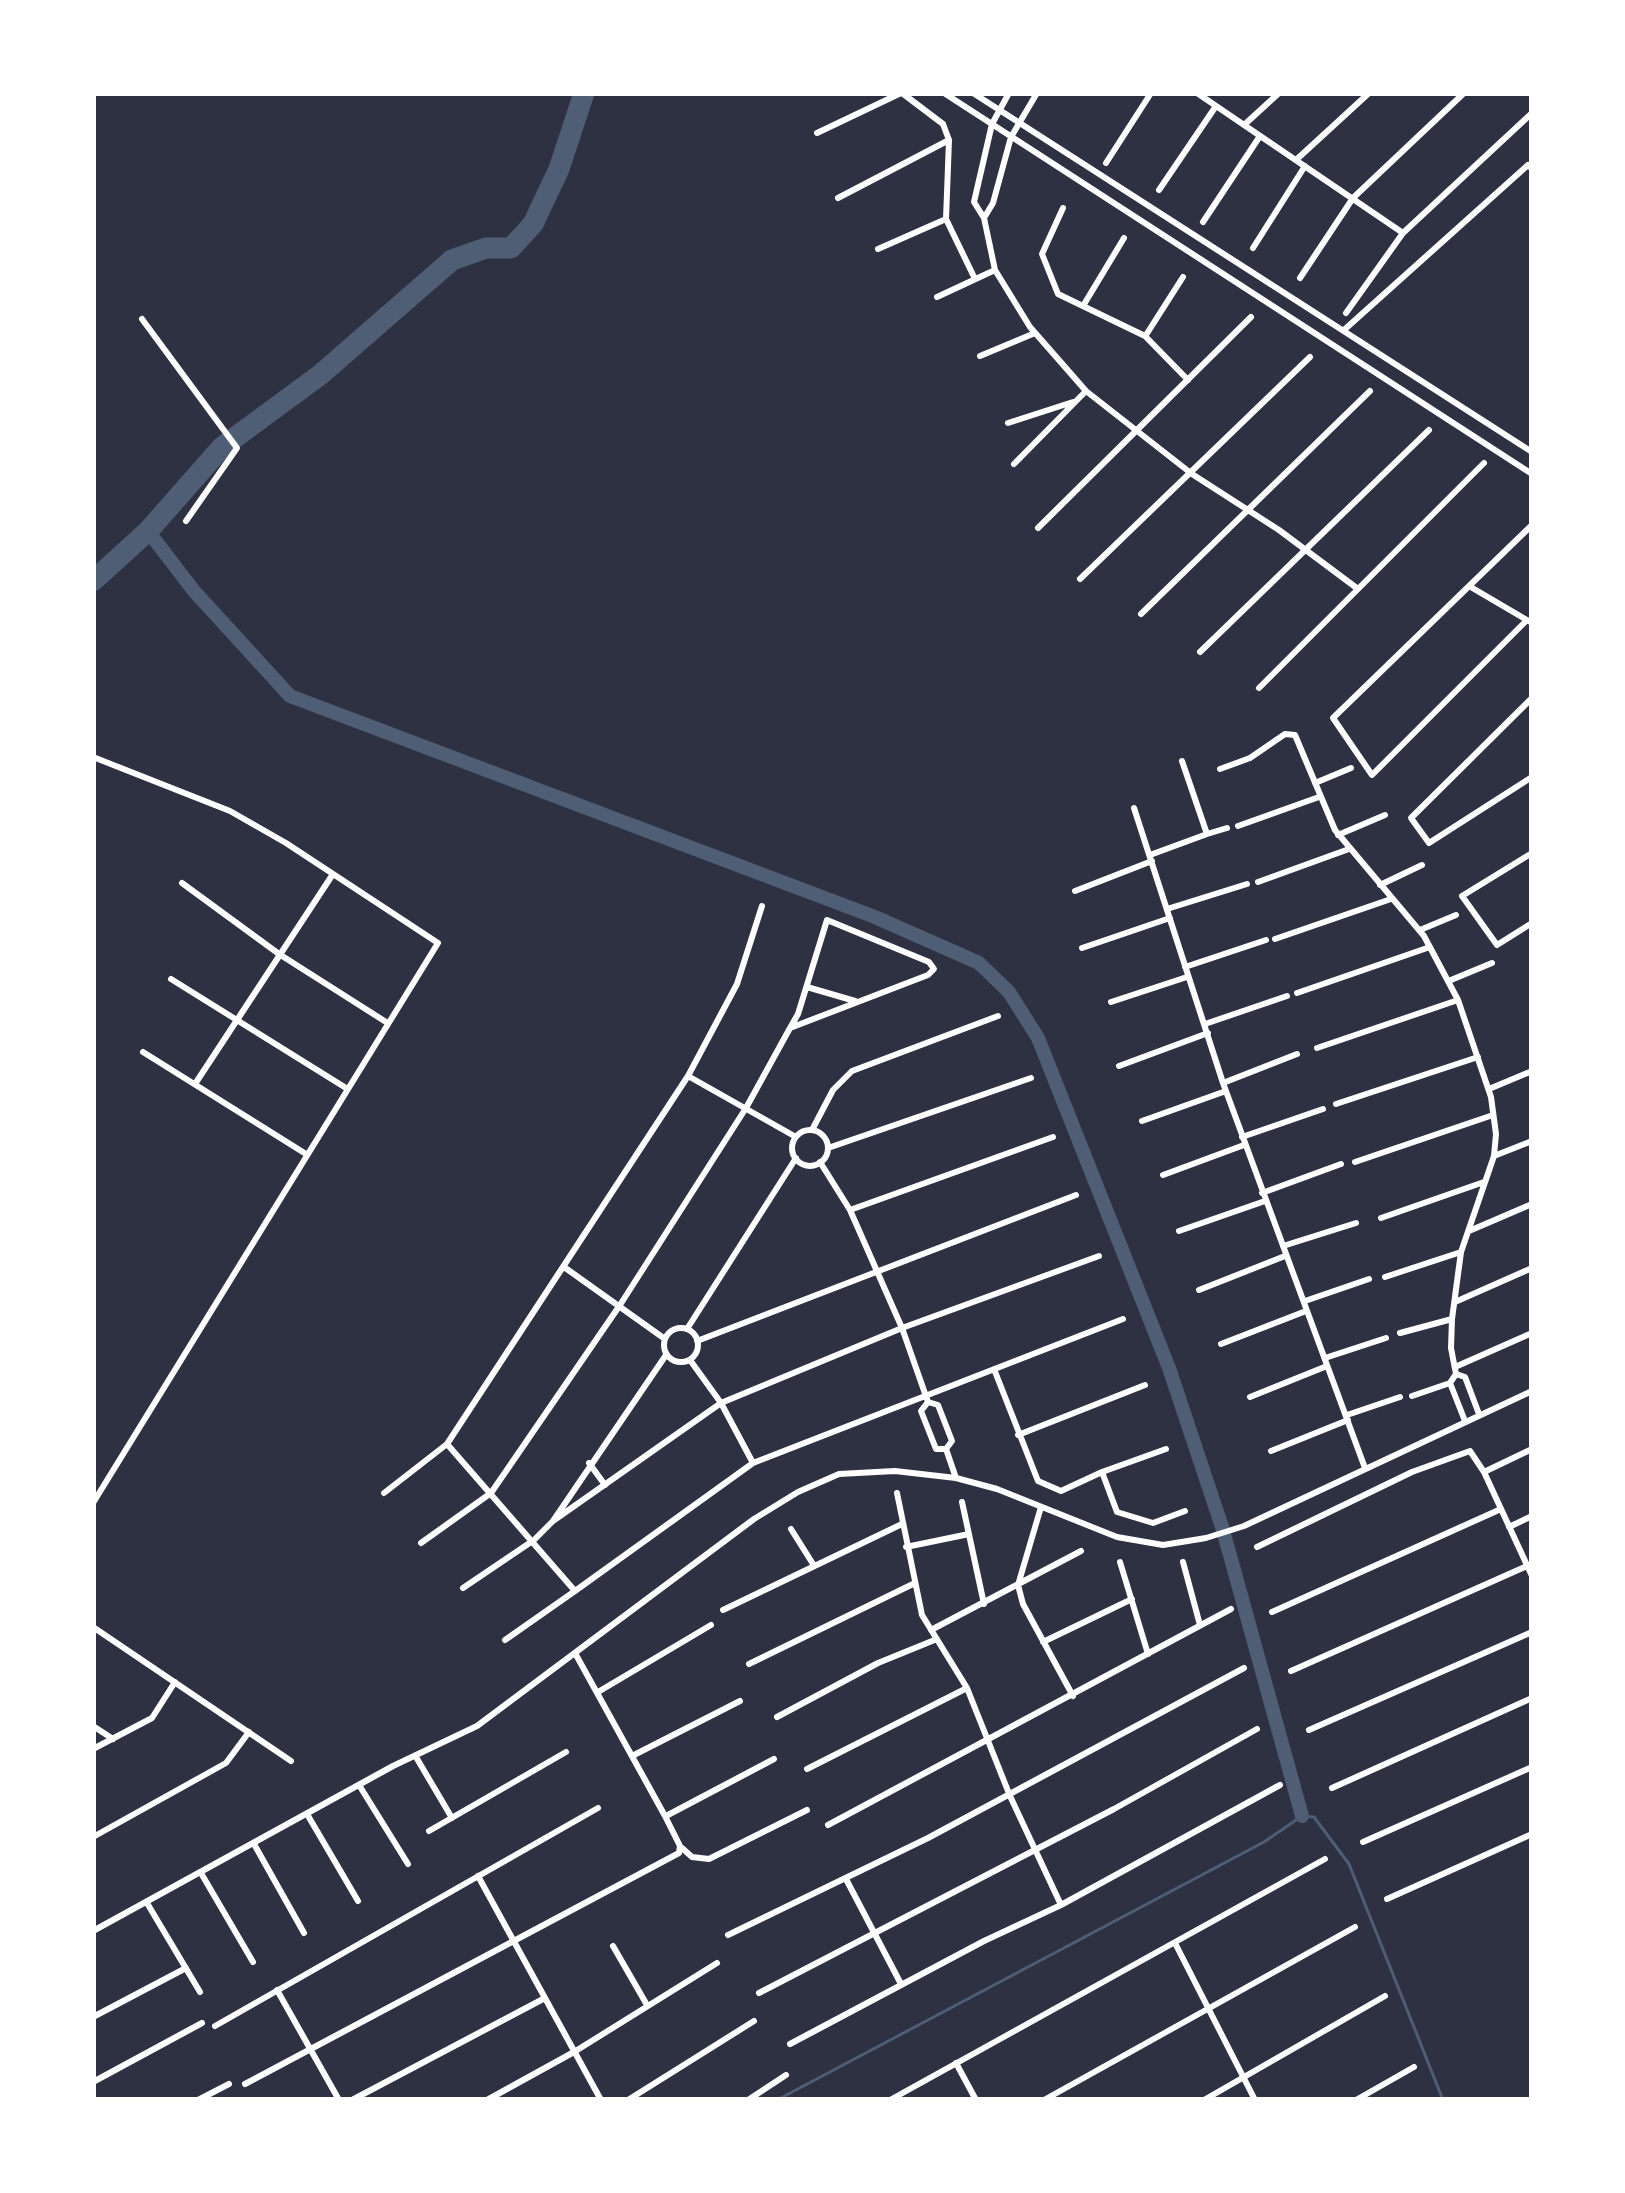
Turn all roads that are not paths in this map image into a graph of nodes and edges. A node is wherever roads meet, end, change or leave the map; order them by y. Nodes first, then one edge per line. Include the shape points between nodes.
1 (902, 93) edge
2 (944, 93) edge
3 (974, 93) edge
4 (1009, 93) edge
5 (1037, 93) edge
6 (1151, 93) edge
7 (1197, 93) edge
8 (1279, 93) edge
9 (1369, 93) edge
10 (1464, 93) edge
11 (1216, 106) junction
12 (998, 109) junction
13 (1532, 113) edge
14 (1020, 123) junction
15 (992, 124) junction
16 (1244, 124) junction
17 (817, 133) dead end
18 (1011, 136) junction
19 (1260, 136) junction
20 (949, 140) junction
21 (1296, 160) junction
22 (1106, 163) dead end
23 (1305, 166) junction
24 (1532, 169) edge
25 (1159, 190) dead end
26 (838, 198) dead end
27 (1353, 198) junction
28 (1063, 208) dead end
29 (984, 218) junction
30 (946, 219) junction
31 (1203, 222) dead end
32 (1402, 233) junction
33 (1124, 238) dead end
34 (1253, 248) dead end
35 (878, 249) dead end
36 (1230, 259) junction
37 (995, 270) junction
38 (1221, 273) junction
39 (1183, 277) dead end
40 (1300, 278) dead end
41 (975, 279) junction
42 (937, 297) dead end
43 (1083, 306) junction
44 (1346, 314) dead end
45 (1251, 317) dead end
46 (142, 319) dead end
47 (1344, 330) junction
48 (1035, 333) junction
49 (1145, 336) junction
50 (980, 356) dead end
51 (1310, 357) dead end
52 (1188, 380) junction
53 (1370, 391) dead end
54 (1086, 392) junction
55 (1077, 401) junction
56 (1008, 423) dead end
57 (1430, 430) dead end
58 (1137, 431) junction
59 (1532, 452) edge
60 (1484, 463) dead end
61 (1014, 464) dead end
62 (1190, 473) junction
63 (1532, 474) edge
64 (1248, 510) junction
65 (186, 521) dead end
66 (1532, 526) edge
67 (1038, 528) dead end
68 (1306, 550) junction
69 (1080, 578) dead end
70 (1469, 586) junction
71 (1358, 589) junction
72 (1141, 614) dead end
73 (1530, 622) edge
74 (1200, 652) dead end
75 (1259, 688) dead end
76 (1532, 698) edge
77 (93, 757) edge
78 (1182, 760) dead end
79 (1351, 768) dead end
80 (1220, 769) dead end
81 (1532, 777) edge
82 (1315, 782) junction
83 (1319, 797) junction
84 (1134, 808) dead end
85 (1385, 815) dead end
86 (1238, 826) dead end
87 (1227, 828) dead end
88 (1207, 834) junction
89 (1338, 835) junction
90 (1349, 850) junction
91 (1532, 853) edge
92 (1151, 858) junction
93 (1422, 865) dead end
94 (333, 874) junction
95 (1258, 882) dead end
96 (182, 883) dead end
97 (1246, 884) dead end
98 (1380, 885) junction
99 (1075, 891) dead end
100 (1392, 899) junction
101 (762, 906) dead end
102 (1168, 914) junction
103 (1456, 915) dead end
104 (1532, 922) edge
105 (1420, 930) junction
106 (1431, 947) junction
107 (1082, 948) dead end
108 (280, 954) junction
109 (1492, 963) dead end
110 (1185, 967) junction
111 (1189, 977) junction
112 (171, 979) dead end
113 (1450, 980) junction
114 (807, 987) junction
115 (1297, 993) dead end
116 (1287, 996) dead end
117 (1458, 1000) junction
118 (859, 1002) junction
119 (1111, 1002) dead end
120 (998, 1016) dead end
121 (237, 1021) junction
122 (386, 1022) junction
123 (790, 1028) junction
124 (1206, 1029) junction
125 (1317, 1048) dead end
126 (143, 1052) dead end
127 (1298, 1054) dead end
128 (1478, 1057) junction
129 (1119, 1066) dead end
130 (1532, 1071) edge
131 (688, 1076) junction
132 (1031, 1078) dead end
133 (195, 1084) junction
134 (1224, 1087) junction
135 (346, 1088) junction
136 (1489, 1089) junction
137 (1336, 1104) dead end
138 (746, 1108) junction
139 (1323, 1108) dead end
140 (1495, 1115) junction
141 (1142, 1121) dead end
142 (812, 1130) junction
143 (1053, 1137) dead end
144 (796, 1138) junction
145 (1244, 1141) junction
146 (1532, 1141) edge
147 (827, 1148) junction
148 (306, 1154) junction
149 (1494, 1156) junction
150 (796, 1158) junction
151 (820, 1162) junction
152 (1354, 1162) dead end
153 (1341, 1164) dead end
154 (1163, 1175) dead end
155 (1484, 1182) junction
156 (1076, 1196) dead end
157 (1264, 1197) junction
158 (1532, 1204) edge
159 (850, 1210) junction
160 (1381, 1218) dead end
161 (1356, 1223) dead end
162 (1179, 1231) dead end
163 (1466, 1233) junction
164 (1283, 1246) junction
165 (1462, 1252) junction
166 (1099, 1256) dead end
167 (1286, 1256) junction
168 (564, 1267) junction
169 (1532, 1268) edge
170 (878, 1272) junction
171 (1385, 1277) dead end
172 (1370, 1279) dead end
173 (1199, 1290) dead end
174 (1455, 1302) junction
175 (620, 1305) junction
176 (1304, 1306) junction
177 (1123, 1319) dead end
178 (1452, 1319) junction
179 (902, 1328) junction
180 (687, 1329) junction
181 (1400, 1333) dead end
182 (1532, 1334) edge
183 (1386, 1338) dead end
184 (665, 1339) junction
185 (698, 1341) junction
186 (1221, 1344) dead end
187 (666, 1354) junction
188 (690, 1360) junction
189 (1326, 1362) junction
190 (994, 1369) junction
191 (1456, 1370) junction
192 (1450, 1384) junction
193 (1145, 1385) dead end
194 (1532, 1391) edge
195 (1400, 1396) dead end
196 (1412, 1396) dead end
197 (1250, 1397) dead end
198 (927, 1400) junction
199 (721, 1403) junction
200 (1480, 1414) junction
201 (1347, 1418) junction
202 (1466, 1421) junction
203 (1018, 1435) junction
204 (447, 1444) junction
205 (946, 1449) junction
206 (1166, 1449) dead end
207 (1532, 1449) edge
208 (1271, 1451) dead end
209 (590, 1463) junction
210 (753, 1463) junction
211 (1365, 1468) junction
212 (1102, 1472) junction
213 (1484, 1472) junction
214 (956, 1478) junction
215 (606, 1486) junction
216 (384, 1493) dead end
217 (490, 1493) junction
218 (897, 1493) dead end
219 (962, 1502) dead end
220 (93, 1503) edge
221 (1042, 1507) junction
222 (1501, 1509) junction
223 (1185, 1511) dead end
224 (1532, 1516) edge
225 (554, 1521) junction
226 (902, 1524) junction
227 (1509, 1527) junction
228 (790, 1529) dead end
229 (969, 1534) junction
230 (533, 1540) junction
231 (421, 1543) dead end
232 (907, 1547) junction
233 (1257, 1547) dead end
234 (1081, 1551) dead end
235 (1120, 1562) dead end
236 (1183, 1562) dead end
237 (813, 1564) junction
238 (1527, 1566) junction
239 (1532, 1576) edge
240 (913, 1584) junction
241 (1018, 1585) junction
242 (463, 1588) dead end
243 (575, 1591) junction
244 (1132, 1600) junction
245 (984, 1604) junction
246 (1231, 1609) dead end
247 (723, 1610) dead end
248 (1272, 1612) dead end
249 (711, 1624) dead end
250 (1200, 1625) junction
251 (93, 1627) edge
252 (931, 1630) junction
253 (1532, 1632) edge
254 (937, 1639) junction
255 (505, 1640) dead end
256 (1042, 1642) junction
257 (575, 1653) junction
258 (1148, 1654) junction
259 (749, 1664) dead end
260 (1244, 1668) dead end
261 (1291, 1671) dead end
262 (175, 1682) junction
263 (967, 1688) junction
264 (598, 1693) junction
265 (1073, 1696) junction
266 (1532, 1698) edge
267 (740, 1700) dead end
268 (777, 1717) dead end
269 (93, 1726) edge
270 (1257, 1729) dead end
271 (1309, 1730) dead end
272 (249, 1732) junction
273 (113, 1739) junction
274 (987, 1742) junction
275 (93, 1749) edge
276 (566, 1752) dead end
277 (632, 1756) junction
278 (416, 1757) junction
279 (774, 1759) dead end
280 (291, 1761) dead end
281 (1532, 1767) edge
282 (806, 1769) dead end
283 (359, 1785) junction
284 (1280, 1785) dead end
285 (1332, 1788) dead end
286 (1010, 1796) junction
287 (598, 1808) dead end
288 (807, 1810) dead end
289 (308, 1814) junction
290 (665, 1816) junction
291 (452, 1818) junction
292 (828, 1825) dead end
293 (429, 1831) dead end
294 (1532, 1834) edge
295 (93, 1837) edge
296 (1363, 1842) dead end
297 (254, 1844) junction
298 (680, 1846) junction
299 (1035, 1850) junction
300 (1325, 1858) dead end
301 (409, 1864) dead end
302 (201, 1874) junction
303 (478, 1876) junction
304 (846, 1880) junction
305 (1387, 1899) dead end
306 (358, 1901) dead end
307 (147, 1903) junction
308 (1061, 1905) junction
309 (1355, 1927) dead end
310 (93, 1931) edge
311 (304, 1933) dead end
312 (875, 1933) junction
313 (728, 1935) dead end
314 (514, 1941) junction
315 (1175, 1942) junction
316 (613, 1946) dead end
317 (253, 1962) dead end
318 (717, 1963) dead end
319 (186, 1967) junction
320 (901, 1984) junction
321 (277, 1990) junction
322 (200, 1993) dead end
323 (760, 1993) dead end
324 (1385, 1996) dead end
325 (545, 1997) junction
326 (647, 2005) junction
327 (1209, 2008) junction
328 (93, 2017) edge
329 (754, 2021) dead end
330 (202, 2023) dead end
331 (215, 2026) dead end
332 (790, 2044) dead end
333 (310, 2049) junction
334 (574, 2052) junction
335 (956, 2063) junction
336 (1414, 2067) dead end
337 (786, 2075) dead end
338 (1244, 2077) junction
339 (93, 2082) edge
340 (229, 2084) dead end
341 (245, 2084) dead end
342 (198, 2100) edge
343 (339, 2100) edge
344 (352, 2100) edge
345 (487, 2100) edge
346 (602, 2100) edge
347 (628, 2100) edge
348 (748, 2100) edge
349 (890, 2100) edge
350 (976, 2100) edge
351 (1044, 2100) edge
352 (1204, 2100) edge
353 (1255, 2100) edge
354 (1356, 2100) edge

1 - 17 street
1 - 20 street via 943,124
2 - 15 street
3 - 12 street
4 - 12 street
5 - 14 street
6 - 22 street
7 - 11 street
8 - 16 street
9 - 21 street
10 - 27 street
11 - 16 street
11 - 25 street
12 - 14 street
12 - 15 street
13 - 32 street
14 - 18 street
14 - 36 street
15 - 18 street
15 - 29 street via 974,202
16 - 19 street
18 - 29 street
18 - 38 street
19 - 21 street
19 - 31 street
20 - 26 street
20 - 30 street
21 - 23 street
23 - 27 street
23 - 34 street
24 - 47 street
27 - 32 street
27 - 40 street
28 - 43 street via 1042,254 1058,294
29 - 37 street
30 - 35 street
30 - 41 street
32 - 44 street
33 - 43 street
36 - 38 street
36 - 47 street
37 - 41 street
37 - 48 street
38 - 63 street
39 - 49 street
41 - 42 street
43 - 49 street
45 - 52 street
46 - 65 street via 236,445
47 - 59 street
48 - 50 street
48 - 54 street
49 - 52 street
51 - 62 street
52 - 58 street
53 - 64 street
54 - 55 street
54 - 58 street
55 - 56 street
55 - 61 street
57 - 68 street
58 - 62 street
58 - 67 street
60 - 71 street
62 - 64 street
62 - 69 street
64 - 68 street
64 - 72 street
66 - 70 street
68 - 71 street
68 - 74 street
70 - 73 street
70 - 73 street via 1333,718 1372,775
71 - 75 street
76 - 81 street via 1411,818 1429,843
77 - 94 street via 230,811
78 - 88 street
79 - 82 street
80 - 82 street via 1289,732
82 - 83 street
83 - 86 street
83 - 89 street
84 - 92 street
85 - 89 street
87 - 88 street
88 - 92 street
89 - 90 street
90 - 95 street
90 - 98 street
91 - 104 street via 1462,896 1497,945
92 - 99 street
92 - 102 street
93 - 98 street
94 - 108 street
94 - 122 street via 437,944
96 - 108 street
97 - 102 street
98 - 100 street
100 - 105 street
100 - 110 street
101 - 131 street via 737,984
102 - 107 street
102 - 110 street
103 - 105 street
105 - 106 street
106 - 113 street
106 - 115 street
108 - 121 street
108 - 122 street
109 - 113 street
110 - 111 street
111 - 119 street
111 - 124 street
112 - 121 street
113 - 117 street
114 - 118 street
114 - 118 street via 827,920 934,969
114 - 123 street
116 - 124 street
117 - 125 street
117 - 128 street
118 - 123 street
120 - 142 street via 852,1072
121 - 133 street
121 - 135 street
122 - 135 street
123 - 138 street
124 - 129 street
124 - 134 street
126 - 133 street
127 - 134 street
128 - 136 street
128 - 137 street
130 - 136 street
131 - 138 street
131 - 168 street
132 - 147 street
133 - 148 street
134 - 141 street
134 - 145 street
135 - 148 street
136 - 140 street
138 - 144 street
138 - 175 street
139 - 145 street
140 - 149 street
140 - 152 street
142 - 144 street
142 - 147 street
143 - 159 street
144 - 150 street
145 - 154 street
145 - 157 street
146 - 149 street
147 - 151 street
148 - 220 street
149 - 155 street
150 - 151 street
150 - 180 street
151 - 159 street
153 - 157 street
155 - 160 street
155 - 163 street
156 - 170 street
157 - 162 street
157 - 164 street
158 - 163 street
159 - 170 street
161 - 164 street
163 - 165 street
164 - 167 street
165 - 171 street
165 - 174 street
166 - 179 street
167 - 173 street
167 - 176 street
168 - 175 street
168 - 204 street
169 - 174 street
170 - 179 street
170 - 185 street
172 - 176 street
174 - 178 street
175 - 184 street
175 - 217 street
176 - 186 street
176 - 189 street
177 - 190 street
178 - 181 street
178 - 191 street
179 - 198 street
179 - 199 street
180 - 184 street
180 - 185 street
182 - 191 street
183 - 189 street
184 - 187 street
185 - 188 street
187 - 188 street
187 - 209 street
188 - 199 street
189 - 197 street
189 - 201 street
190 - 198 street
190 - 203 street
191 - 192 street
191 - 200 street
192 - 196 street
192 - 202 street
193 - 203 street
194 - 200 street
195 - 201 street
198 - 205 street via 938,1405 952,1441
198 - 205 street via 922,1411 936,1449
198 - 210 street
199 - 210 street
199 - 215 street
200 - 202 street
201 - 208 street
201 - 211 street
202 - 211 street
203 - 212 street via 1038,1481 1061,1491
204 - 216 street
204 - 217 street
205 - 214 street
206 - 212 street
207 - 213 street
209 - 215 street
209 - 225 street
210 - 243 street
211 - 221 street via 1244,1526 1163,1545 1082,1526
212 - 223 street via 1117,1512 1153,1523
213 - 222 street
213 - 233 street via 1464,1451
214 - 221 street
214 - 257 street via 868,1470 817,1484 754,1519
215 - 225 street
217 - 230 street
217 - 231 street
218 - 226 street
219 - 229 street
221 - 241 street
222 - 227 street
222 - 248 street
224 - 227 street
225 - 230 street
226 - 232 street
226 - 237 street
227 - 238 street
228 - 237 street
229 - 232 street
229 - 245 street
230 - 242 street
230 - 243 street
232 - 240 street
234 - 241 street
235 - 244 street
236 - 250 street
237 - 247 street
238 - 239 street
238 - 261 street
240 - 252 street
240 - 259 street
241 - 245 street
241 - 256 street
243 - 255 street
244 - 256 street
244 - 258 street
245 - 252 street
246 - 250 street
249 - 264 street
250 - 258 street
251 - 262 street
252 - 254 street
253 - 271 street
254 - 263 street
254 - 268 street
256 - 265 street
257 - 264 street
257 - 278 street via 477,1726
258 - 265 street
260 - 286 street
262 - 272 street
262 - 273 street via 152,1718
263 - 274 street
263 - 282 street
264 - 277 street
265 - 274 street
266 - 285 street
267 - 277 street
269 - 273 street
270 - 299 street
272 - 280 street
272 - 295 street via 226,1763
273 - 275 street
274 - 286 street
274 - 292 street
276 - 291 street
277 - 290 street
278 - 283 street
278 - 291 street
279 - 290 street
281 - 296 street
283 - 289 street
283 - 301 street
284 - 308 street
286 - 299 street
286 - 304 street
287 - 303 street
288 - 298 street via 709,1859
289 - 297 street
289 - 306 street
290 - 298 street
291 - 293 street
294 - 305 street
297 - 302 street
297 - 311 street
298 - 314 street via 670,1859
299 - 308 street
299 - 312 street
300 - 315 street
302 - 307 street
302 - 317 street
303 - 314 street
303 - 321 street
304 - 312 street
304 - 313 street
307 - 310 street
307 - 319 street
308 - 320 street
309 - 327 street
312 - 320 street
312 - 323 street
314 - 325 street
314 - 333 street
315 - 327 street
315 - 335 street
316 - 326 street
318 - 326 street
319 - 322 street
319 - 328 street
320 - 332 street
321 - 331 street
321 - 333 street
324 - 338 street
325 - 334 street
325 - 344 street
326 - 334 street
327 - 338 street
327 - 351 street
329 - 347 street
330 - 339 street
333 - 341 street
333 - 343 street
334 - 345 street
334 - 346 street
335 - 349 street
335 - 350 street
336 - 354 street
337 - 348 street
338 - 352 street
338 - 353 street
340 - 342 street

